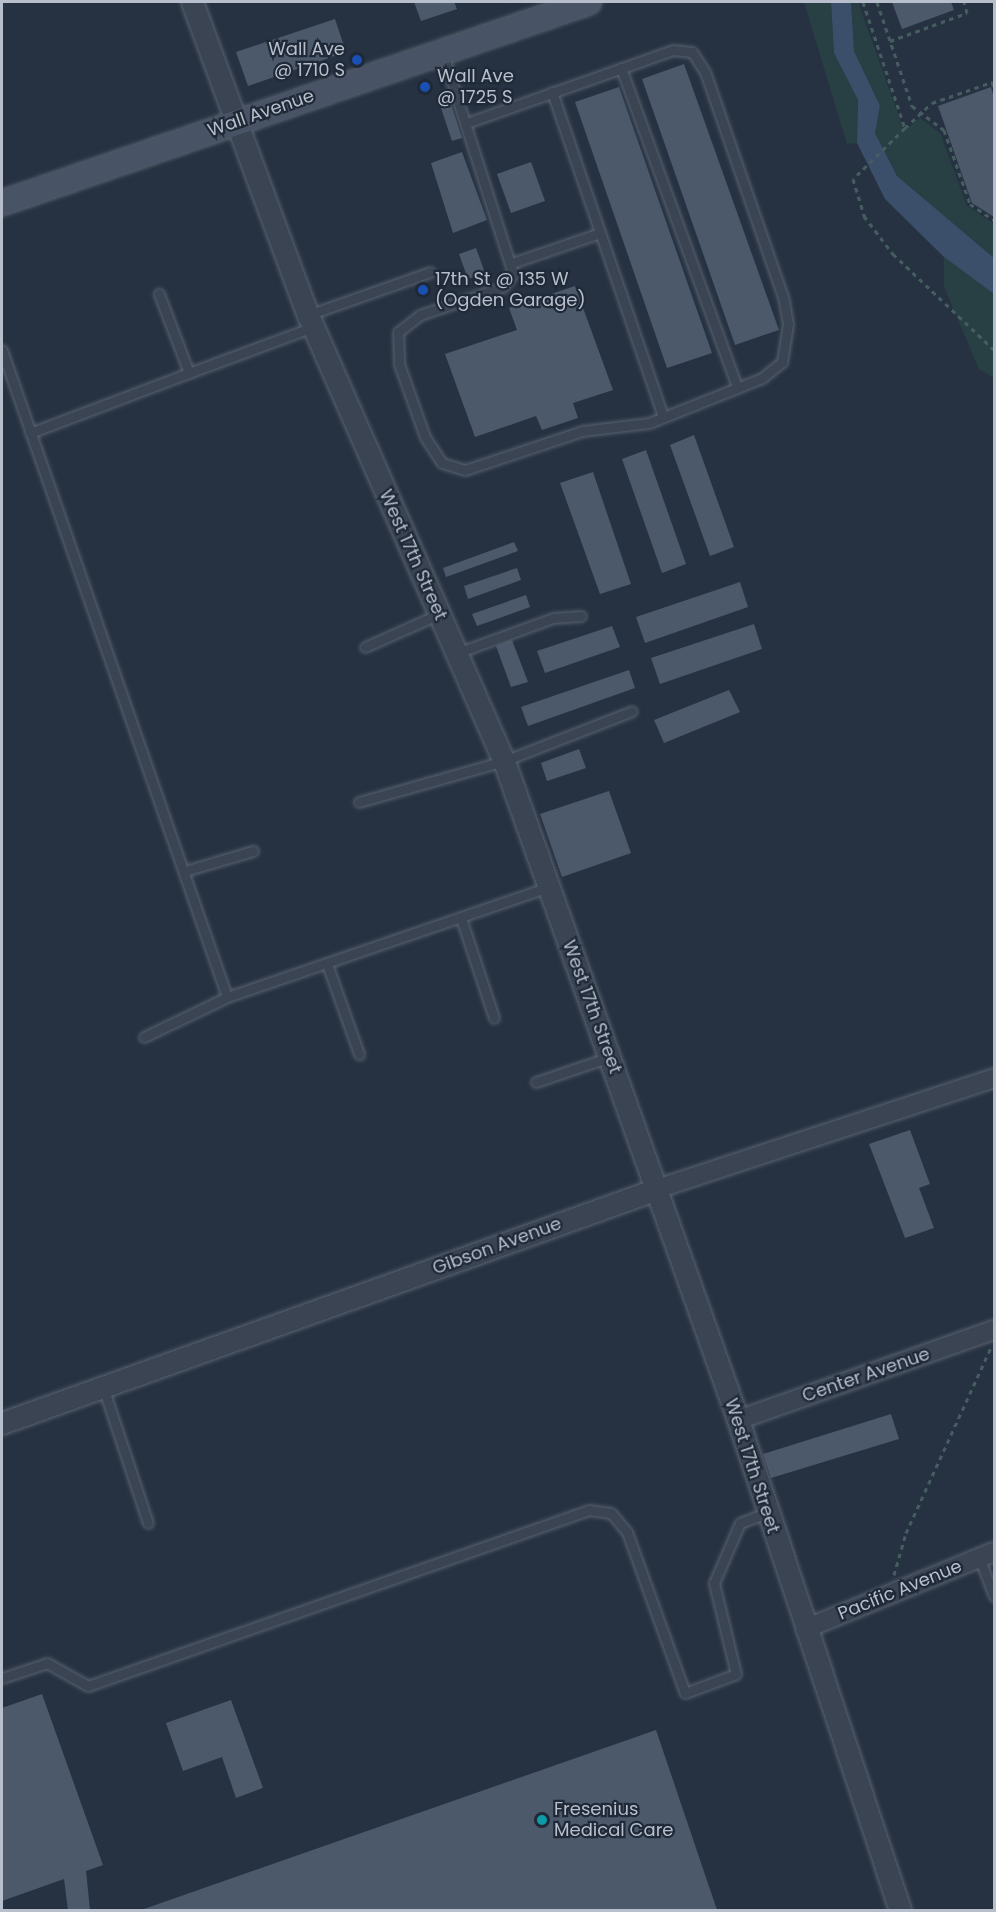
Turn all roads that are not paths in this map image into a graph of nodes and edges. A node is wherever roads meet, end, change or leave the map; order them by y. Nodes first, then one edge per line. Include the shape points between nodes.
1 (192, 2) edge
2 (589, 2) edge
3 (443, 51) junction
4 (621, 68) junction
5 (552, 92) junction
6 (237, 121) junction
7 (467, 123) junction
8 (2, 203) edge
9 (600, 233) junction
10 (512, 263) junction
11 (430, 272) dead end
12 (159, 294) dead end
13 (311, 321) junction
14 (2, 350) edge
15 (189, 372) junction
16 (737, 387) junction
17 (663, 417) junction
18 (30, 433) junction
19 (439, 614) junction
20 (581, 616) dead end
21 (365, 647) dead end
22 (457, 653) junction
23 (632, 711) dead end
24 (504, 761) junction
25 (359, 802) dead end
26 (253, 850) dead end
27 (185, 871) junction
28 (549, 887) junction
29 (460, 918) junction
30 (327, 964) junction
31 (227, 997) junction
32 (494, 1018) dead end
33 (144, 1036) dead end
34 (359, 1054) dead end
35 (610, 1057) junction
36 (994, 1078) edge
37 (536, 1082) dead end
38 (657, 1189) junction
39 (994, 1330) edge
40 (103, 1387) junction
41 (738, 1420) junction
42 (2, 1423) edge
43 (768, 1512) junction
44 (148, 1523) dead end
45 (987, 1554) edge
46 (994, 1596) edge
47 (805, 1629) junction
48 (2, 1678) edge
49 (900, 1911) edge

1 - 6 street, West 17th Street
2 - 3 main road, Wall Avenue
3 - 6 main road, Wall Avenue
3 - 7 lane
4 - 5 lane
4 - 16 lane
4 - 16 lane via 688,50 705,72 788,324 782,362
5 - 7 lane
5 - 9 lane
6 - 8 main road, Wall Avenue
6 - 13 street, West 17th Street
7 - 10 lane
9 - 10 lane
9 - 17 lane
10 - 17 lane via 513,274 503,287 420,315 398,332 399,364 425,437 442,463 465,470 582,431 632,428
11 - 13 lane
12 - 15 lane
13 - 15 lane
13 - 19 street, West 17th Street
14 - 18 lane
15 - 18 lane
16 - 17 lane
18 - 27 lane
19 - 21 lane
19 - 22 street, West 17th Street
20 - 22 lane via 543,621
22 - 24 street, West 17th Street
23 - 24 lane
24 - 25 lane
24 - 28 street, West 17th Street
26 - 27 lane
27 - 31 lane
28 - 29 lane
28 - 35 street, West 17th Street
29 - 30 lane
29 - 32 lane
30 - 31 lane
30 - 34 lane
31 - 33 lane
35 - 37 lane
35 - 38 street, West 17th Street
36 - 38 street, Gibson Avenue
38 - 40 street, Gibson Avenue
38 - 41 street, West 17th Street
39 - 41 street, Center Avenue
40 - 42 street, Gibson Avenue
40 - 44 lane
41 - 43 street, West 17th Street
43 - 47 street, West 17th Street
43 - 48 lane via 740,1523 714,1583 736,1674 685,1693 627,1532 611,1513 589,1510 88,1686 47,1663
45 - 46 lane
45 - 47 street, Pacific Avenue
47 - 49 street, West 17th Street

